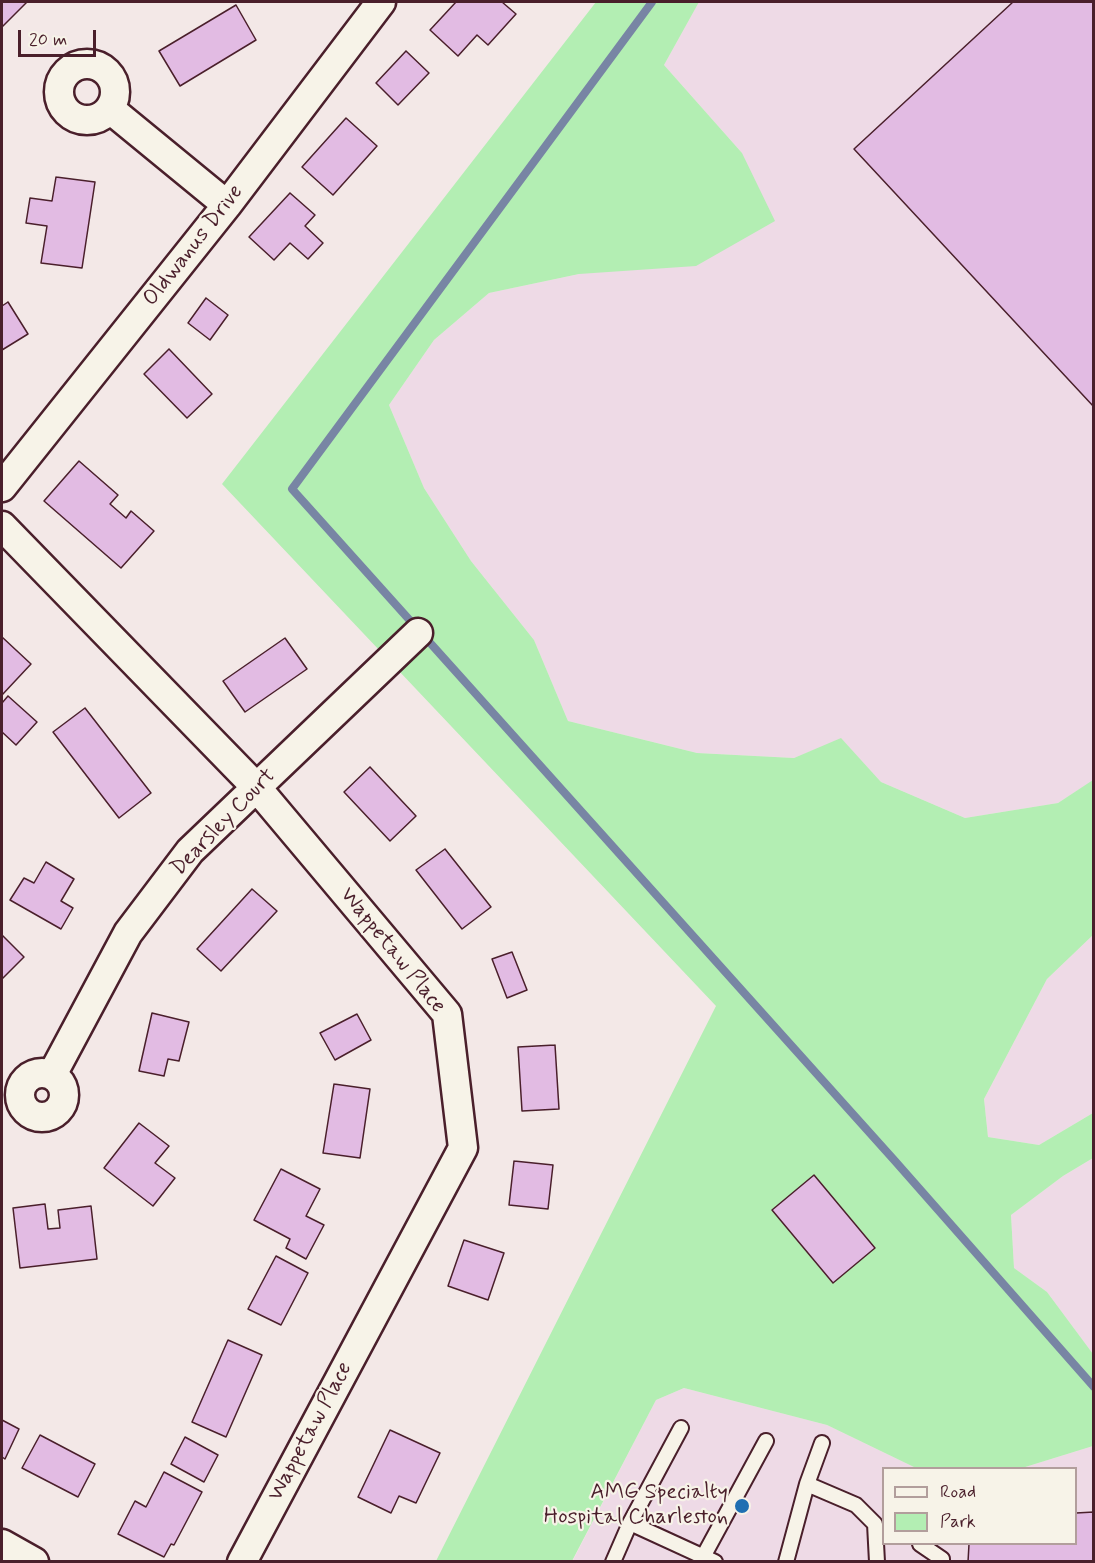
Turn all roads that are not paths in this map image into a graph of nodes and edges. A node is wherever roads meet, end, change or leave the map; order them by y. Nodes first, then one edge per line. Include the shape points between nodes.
1 (381, 2) edge
2 (110, 109) dead end
3 (228, 205) junction
4 (2, 487) edge
5 (2, 526) edge
6 (418, 633) dead end
7 (257, 788) junction
8 (52, 1075) dead end
9 (681, 1428) dead end
10 (766, 1442) dead end
11 (822, 1443) dead end
12 (807, 1484) junction
13 (630, 1523) junction
14 (879, 1526) edge
15 (2, 1544) edge
16 (921, 1545) edge
17 (709, 1559) edge
18 (33, 1562) edge
19 (242, 1562) edge
20 (613, 1562) edge
21 (786, 1562) edge
22 (877, 1562) edge
23 (942, 1562) edge

1 - 3 street, Oldwanus Drive
2 - 3 street
3 - 4 street, Oldwanus Drive
5 - 7 street, Wappetaw Place
6 - 7 street, Dearsley Court
7 - 8 street, Dearsley Court via 190,851 128,933
7 - 19 street, Wappetaw Place via 447,1014 463,1148
9 - 13 lane
10 - 17 lane
11 - 12 lane
12 - 14 lane via 856,1505
12 - 21 lane
13 - 17 lane
13 - 20 lane
14 - 22 lane
15 - 18 street
16 - 23 lane

